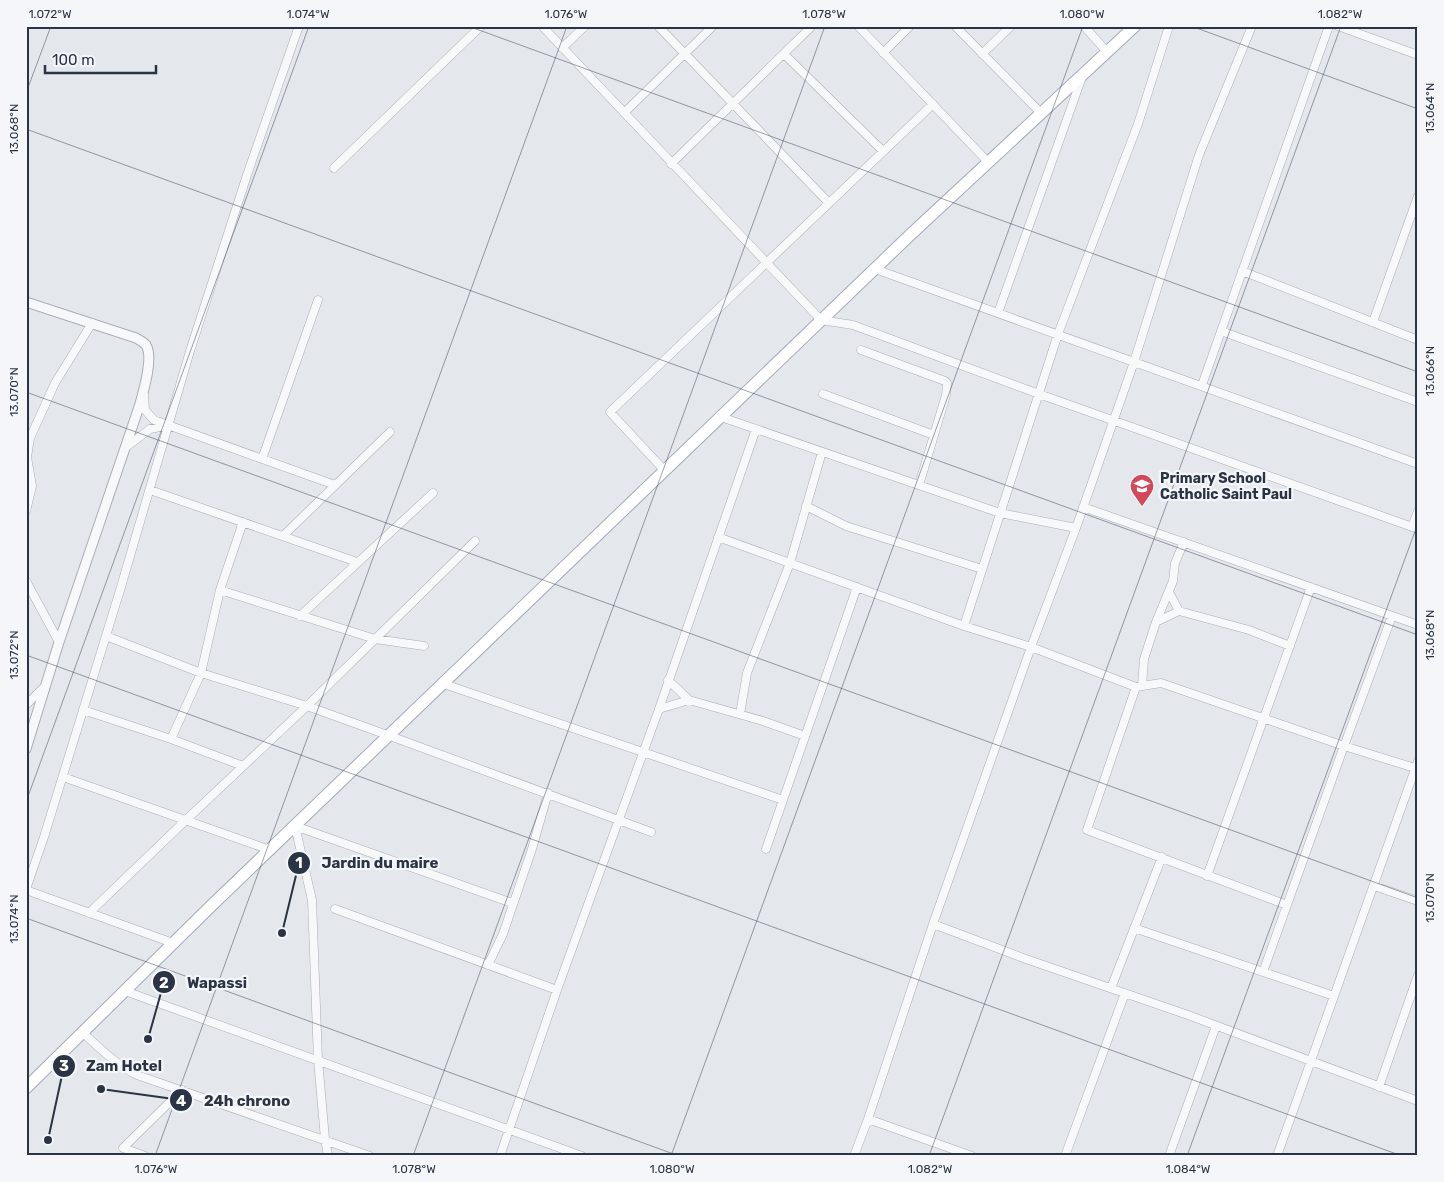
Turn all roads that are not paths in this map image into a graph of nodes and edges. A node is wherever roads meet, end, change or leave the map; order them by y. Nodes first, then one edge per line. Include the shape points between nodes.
1 (299, 26) edge
2 (481, 26) edge
3 (542, 26) edge
4 (585, 26) edge
5 (658, 26) edge
6 (713, 26) edge
7 (812, 26) edge
8 (858, 26) edge
9 (910, 26) edge
10 (955, 26) edge
11 (1011, 26) edge
12 (1084, 26) edge
13 (1135, 26) edge
14 (1169, 26) edge
15 (1252, 26) edge
16 (1329, 26) edge
17 (1338, 26) edge
18 (562, 48) junction
19 (1107, 52) junction
20 (882, 53) junction
21 (684, 54) junction
22 (784, 54) junction
23 (982, 54) junction
24 (1418, 54) edge
25 (1082, 75) junction
26 (732, 104) junction
27 (933, 104) junction
28 (624, 113) junction
29 (1041, 114) junction
30 (883, 151) junction
31 (988, 162) junction
32 (671, 164) junction
33 (334, 168) dead end
34 (1418, 196) edge
35 (829, 202) junction
36 (765, 262) junction
37 (875, 269) junction
38 (1242, 270) junction
39 (318, 300) dead end
40 (26, 302) edge
41 (998, 313) junction
42 (821, 320) junction
43 (1373, 322) junction
44 (92, 323) junction
45 (1221, 331) junction
46 (1058, 334) junction
47 (1418, 340) edge
48 (861, 350) dead end
49 (1134, 362) junction
50 (1202, 385) junction
51 (143, 391) junction
52 (823, 394) dead end
53 (1039, 394) junction
54 (1418, 402) edge
55 (721, 417) junction
56 (1113, 420) junction
57 (169, 426) junction
58 (756, 429) junction
59 (390, 432) dead end
60 (934, 434) junction
61 (126, 447) junction
62 (822, 452) junction
63 (262, 459) junction
64 (1418, 464) edge
65 (664, 471) junction
66 (335, 485) junction
67 (919, 485) junction
68 (150, 490) junction
69 (433, 493) dead end
70 (806, 506) junction
71 (1083, 507) junction
72 (26, 511) edge
73 (1418, 511) edge
74 (1000, 513) junction
75 (243, 522) junction
76 (1076, 528) junction
77 (1415, 528) edge
78 (283, 536) junction
79 (718, 537) junction
80 (476, 541) dead end
81 (1184, 542) junction
82 (357, 562) junction
83 (790, 563) junction
84 (982, 569) junction
85 (26, 581) edge
86 (857, 587) junction
87 (1312, 587) junction
88 (220, 590) junction
89 (1168, 592) junction
90 (1179, 611) junction
91 (300, 616) junction
92 (1392, 616) junction
93 (1156, 622) junction
94 (964, 626) junction
95 (1418, 626) edge
96 (106, 636) junction
97 (375, 639) junction
98 (59, 642) junction
99 (424, 646) dead end
100 (1290, 646) junction
101 (1031, 647) junction
102 (201, 673) junction
103 (668, 680) junction
104 (444, 684) junction
105 (46, 685) junction
106 (1139, 686) junction
107 (690, 700) junction
108 (26, 704) edge
109 (307, 706) junction
110 (659, 709) junction
111 (83, 710) junction
112 (740, 714) junction
113 (1264, 718) junction
114 (390, 736) junction
115 (805, 736) junction
116 (171, 739) junction
117 (1344, 746) junction
118 (26, 750) edge
119 (642, 752) junction
120 (243, 766) junction
121 (1417, 766) edge
122 (63, 776) junction
123 (548, 793) junction
124 (783, 800) junction
125 (618, 819) junction
126 (186, 820) junction
127 (295, 826) junction
128 (651, 832) dead end
129 (766, 849) dead end
130 (270, 850) junction
131 (1162, 857) junction
132 (1207, 876) junction
133 (1374, 886) junction
134 (26, 889) edge
135 (1418, 901) edge
136 (512, 903) junction
137 (1287, 905) junction
138 (335, 909) dead end
139 (89, 913) junction
140 (934, 924) junction
141 (1134, 928) junction
142 (173, 944) junction
143 (488, 965) junction
144 (1263, 972) junction
145 (1418, 975) edge
146 (1111, 988) junction
147 (558, 990) junction
148 (125, 991) junction
149 (1125, 993) junction
150 (1334, 996) junction
151 (1216, 1026) junction
152 (83, 1032) junction
153 (318, 1060) junction
154 (1310, 1062) junction
155 (1378, 1087) junction
156 (26, 1088) edge
157 (182, 1090) junction
158 (1418, 1101) edge
159 (868, 1119) junction
160 (509, 1129) junction
161 (325, 1140) junction
162 (133, 1154) edge
163 (145, 1156) edge
164 (328, 1156) edge
165 (370, 1156) edge
166 (500, 1156) edge
167 (582, 1156) edge
168 (854, 1156) edge
169 (972, 1156) edge
170 (1064, 1156) edge
171 (1169, 1156) edge
172 (1277, 1156) edge

1 - 57 street via 247,175
2 - 33 street
3 - 18 street
4 - 18 street
5 - 21 street
6 - 21 street
7 - 22 street
8 - 20 street
9 - 20 street
10 - 23 street
11 - 23 street
12 - 19 street
13 - 19 main road
14 - 46 street via 1138,124
15 - 49 street via 1199,156
16 - 38 street
17 - 24 street
18 - 28 street
19 - 25 main road
20 - 27 street
21 - 26 street
21 - 28 street
22 - 26 street
22 - 30 street
23 - 29 street
25 - 29 main road
25 - 41 street
26 - 32 street
26 - 35 street
27 - 30 street
27 - 31 street
28 - 32 street
29 - 31 main road
30 - 35 street
31 - 37 main road
32 - 36 street
34 - 43 street
35 - 36 street
36 - 42 street
36 - 65 street via 610,412
37 - 41 street
37 - 42 main road
38 - 43 street
38 - 45 street
39 - 63 street
40 - 44 street
41 - 46 street
42 - 53 street via 853,325
42 - 55 main road
43 - 47 street
44 - 51 street via 136,338 147,347 148,365
44 - 72 street via 55,383 30,438 27,457 32,486
45 - 50 street
45 - 54 street
46 - 49 street
46 - 53 street
48 - 60 street via 947,383
49 - 50 street
49 - 56 street
50 - 64 street
51 - 57 street via 146,414
51 - 61 street
52 - 60 street
53 - 56 street
53 - 74 street
55 - 58 street
55 - 65 main road
56 - 71 street
56 - 77 street
57 - 61 street via 150,429
57 - 63 street
57 - 68 street
58 - 62 street
58 - 79 street
59 - 66 street
60 - 67 street
61 - 98 street
62 - 67 street
62 - 70 street
63 - 66 street
65 - 104 main road
66 - 78 street
67 - 74 street
68 - 75 street
68 - 96 street
69 - 82 street
70 - 83 street
70 - 84 street via 846,526
71 - 76 street
71 - 81 street
73 - 77 street
74 - 76 street
74 - 84 street
75 - 78 street
75 - 88 street
76 - 101 street
78 - 82 street
79 - 83 street
79 - 103 street
80 - 97 street
81 - 87 street
81 - 89 street
82 - 91 street
83 - 86 street
83 - 112 street via 747,673
84 - 94 street
85 - 98 street
86 - 94 street
86 - 115 street
87 - 92 street
87 - 100 street
88 - 91 street
88 - 102 street
89 - 90 street
89 - 93 street
90 - 93 street
90 - 100 street via 1250,630
91 - 97 street
92 - 95 street
92 - 117 street
93 - 106 street
94 - 101 street
96 - 102 street
96 - 111 street
97 - 99 street
97 - 109 street
98 - 105 street
100 - 113 street
101 - 106 street
101 - 140 street
102 - 109 street
102 - 116 street
103 - 107 street
103 - 110 street
104 - 114 main road
104 - 119 street
105 - 108 street
105 - 118 street
106 - 113 street via 1161,683
106 - 131 street via 1087,830
107 - 110 street
107 - 112 street
109 - 114 street
109 - 120 street
110 - 119 street
111 - 116 street
111 - 122 street
112 - 115 street
113 - 117 street
113 - 132 street
114 - 123 street
114 - 127 main road
115 - 124 street
116 - 120 street
117 - 121 street
117 - 137 street
119 - 124 street
119 - 125 street
120 - 126 street
121 - 133 street
122 - 126 street
122 - 134 street
123 - 125 street
123 - 136 street
124 - 129 street
125 - 128 street
125 - 147 street
126 - 130 street
126 - 139 street
127 - 130 main road
127 - 136 street
127 - 153 street via 312,900
130 - 142 main road
131 - 132 street
131 - 141 street
132 - 137 street
133 - 135 street
133 - 150 street
134 - 139 street
136 - 143 street via 503,934
137 - 144 street
138 - 143 street
139 - 142 street
140 - 146 street
140 - 159 street
141 - 144 street
141 - 146 street
142 - 148 main road
143 - 147 street
144 - 150 street
145 - 155 street
146 - 149 street
147 - 160 street
148 - 152 main road
148 - 153 street
149 - 151 street
149 - 170 street
150 - 154 street
151 - 154 street
151 - 171 street
152 - 156 main road
152 - 157 street via 124,1068
153 - 160 street
153 - 161 street
154 - 155 street
154 - 172 street
155 - 158 street
157 - 161 street
157 - 162 street via 124,1148
159 - 168 street
159 - 169 street
160 - 166 street
160 - 167 street
161 - 164 street
161 - 165 street
162 - 163 street

